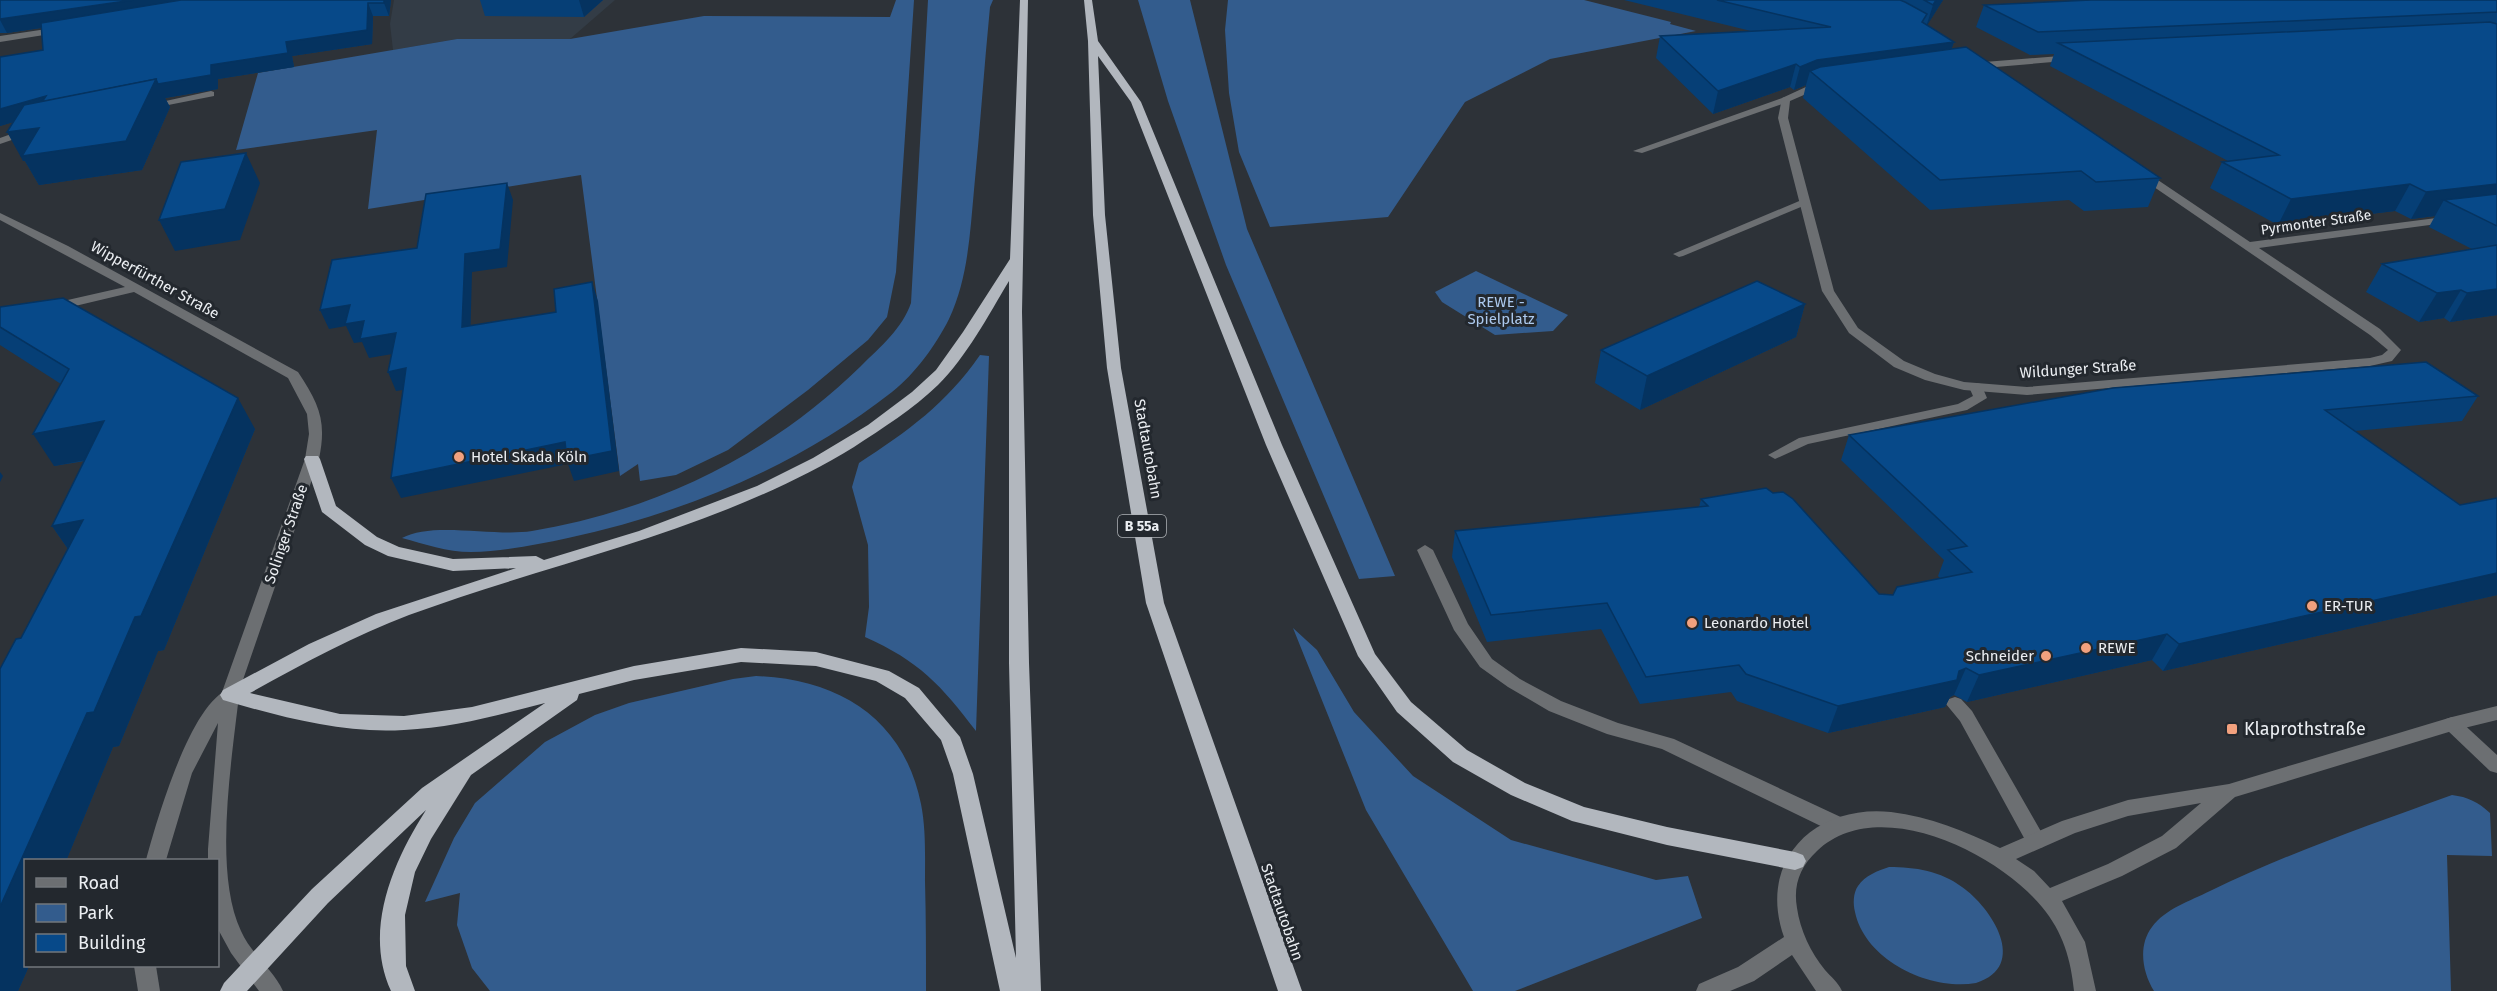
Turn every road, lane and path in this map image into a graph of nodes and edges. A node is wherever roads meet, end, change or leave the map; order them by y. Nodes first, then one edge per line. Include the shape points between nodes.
1 (1024, 0) edge
2 (1088, 0) edge
3 (71, 28) edge
4 (0, 39) edge
5 (1093, 41) junction
6 (2083, 58) edge
7 (1969, 60) edge
8 (1978, 65) junction
9 (1959, 69) edge
10 (1996, 78) edge
11 (1832, 86) edge
12 (211, 94) edge
13 (1785, 100) junction
14 (132, 109) edge
15 (43, 126) edge
16 (0, 141) edge
17 (1638, 151) dead end
18 (2128, 165) edge
19 (1804, 202) junction
20 (0, 216) edge
21 (2462, 218) edge
22 (2248, 246) junction
23 (1679, 254) dead end
24 (1015, 261) junction
25 (136, 288) junction
26 (45, 308) edge
27 (293, 375) joint
28 (1976, 387) junction
29 (1775, 455) dead end
30 (312, 459) junction
31 (1425, 550) dead end
32 (569, 559) junction
33 (580, 688) junction
34 (230, 695) junction
35 (1955, 704) edge
36 (2497, 713) edge
37 (2452, 724) junction
38 (472, 761) junction
39 (2497, 766) edge
40 (2229, 791) junction
41 (1838, 825) junction
42 (2036, 841) junction
43 (1998, 858) junction
44 (157, 859) edge
45 (1795, 861) junction
46 (2047, 898) junction
47 (1795, 942) junction
48 (145, 967) edge
49 (255, 969) junction
50 (149, 991) edge
51 (232, 991) edge
52 (272, 991) edge
53 (403, 991) edge
54 (1012, 991) edge
55 (1029, 991) edge
56 (1290, 991) edge
57 (1707, 991) edge
58 (1831, 991) edge
59 (2085, 991) edge

1 - 24 highway
2 - 5 highway, Stadtautobahn / B 55a
3 - 4 street
5 - 45 highway via 1136,102 1269,434 1367,656 1404,707 1460,756 1518,789 1580,815
5 - 56 highway, Stadtautobahn / B 55a via 1099,215 1114,368 1155,603
6 - 8 street
7 - 8 street
8 - 9 street
8 - 10 street
11 - 13 street via 1811,88
12 - 14 street
13 - 17 street
13 - 19 street, Wildunger Straße via 1783,118
15 - 16 street
18 - 22 street, Pyrmonter Straße
19 - 23 street
19 - 28 street, Wildunger Straße via 1828,291 1853,330 1899,364 1930,377
20 - 25 street, Wipperfürther Straße
21 - 22 street, Pyrmonter Straße
22 - 28 street, Wildunger Straße via 2375,332 2395,350 2387,358 2358,363 2027,391
24 - 32 highway via 940,373 897,412 832,456 746,496
24 - 55 highway via 1019,663
25 - 26 street
25 - 27 street, Wipperfürther Straße
27 - 30 street, Solinger Straße via 313,405 318,433
28 - 29 street via 1980,398 1962,407 1804,441
30 - 32 highway via 328,508 371,541 394,552 453,565
30 - 34 street, Solinger Straße
31 - 41 street via 1460,626 1486,663 1514,683 1613,729 1666,744
32 - 34 highway via 360,628
33 - 34 highway via 472,714 404,723 340,721
33 - 38 highway
33 - 54 highway via 634,673 741,655 816,659 882,676 912,693 950,737 963,774
34 - 44 street, Solinger Straße via 214,712 190,752
34 - 49 street, Solinger Straße via 221,784 219,891 230,931
35 - 42 street via 1966,716
36 - 37 street
37 - 39 street
37 - 40 street
38 - 49 highway via 429,794 320,896
38 - 53 highway via 423,829 400,876 392,917 393,972
40 - 42 street via 2128,808
40 - 46 street via 2169,842
41 - 43 street via 1878,819 1922,824 1967,840
41 - 45 street via 1808,842
42 - 43 street
43 - 46 street
45 - 47 street via 1790,869 1785,903
46 - 59 street via 2069,928 2082,961
47 - 57 street via 1746,974
47 - 58 street via 1820,982
48 - 50 street
49 - 51 highway
49 - 52 street, Solinger Straße

